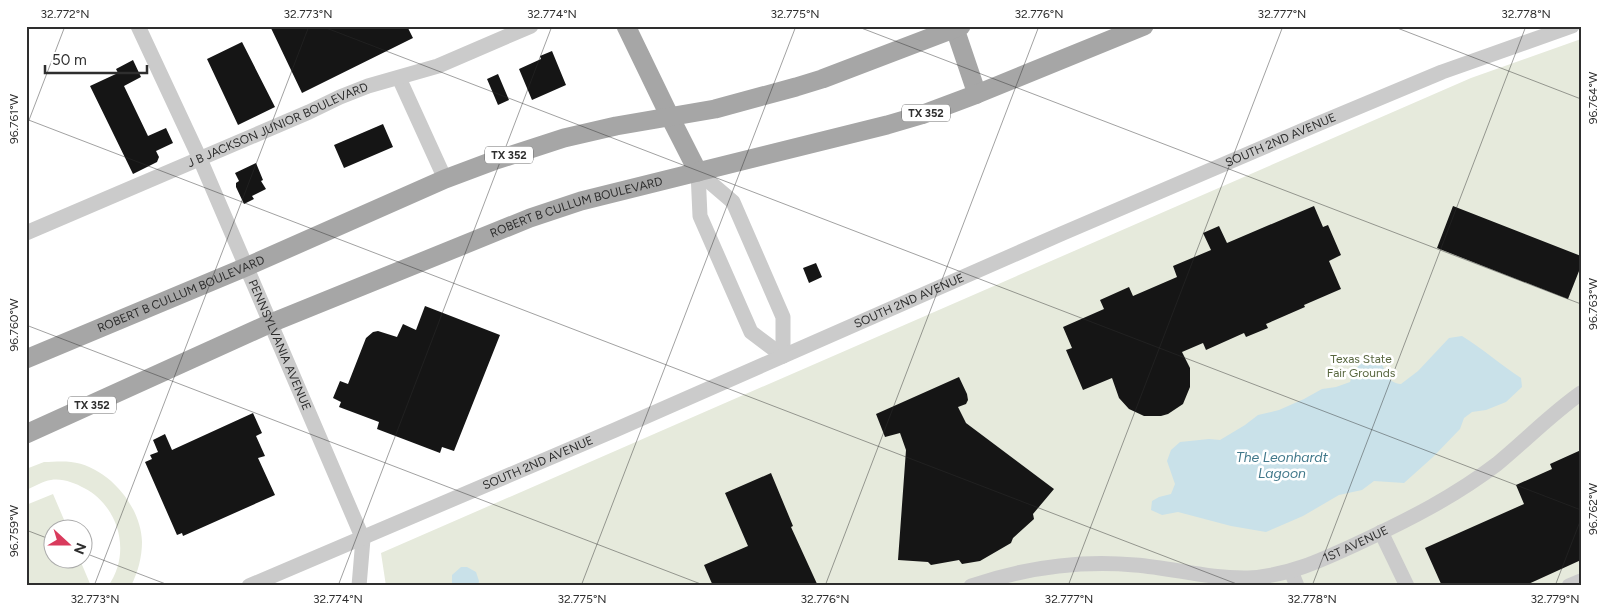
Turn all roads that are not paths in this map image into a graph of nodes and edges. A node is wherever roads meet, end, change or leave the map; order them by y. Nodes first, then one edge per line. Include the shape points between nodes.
1 (138, 26) edge
2 (531, 26) edge
3 (626, 26) edge
4 (1144, 26) edge
5 (1572, 26) edge
6 (958, 27) edge
7 (400, 78) junction
8 (977, 94) junction
9 (670, 117) junction
10 (200, 159) junction
11 (698, 172) junction
12 (445, 179) junction
13 (26, 232) edge
14 (246, 267) junction
15 (271, 323) junction
16 (783, 356) junction
17 (26, 359) edge
18 (1581, 393) edge
19 (26, 434) edge
20 (1381, 532) junction
21 (363, 539) junction
22 (1581, 581) edge
23 (250, 586) edge
24 (359, 586) edge
25 (971, 586) edge
26 (1406, 586) edge
27 (1570, 586) edge

1 - 10 street, PENNSYLVANIA AVENUE
2 - 7 street, J B JACKSON JUNIOR BOULEVARD via 438,66
3 - 9 main road
4 - 8 main road, ROBERT B CULLUM BOULEVARD / TX 352
5 - 16 street, SOUTH 2ND AVENUE via 1442,72
6 - 8 main road
6 - 9 main road, ROBERT B CULLUM BOULEVARD / TX 352 via 822,79 715,109
7 - 10 street, J B JACKSON JUNIOR BOULEVARD via 340,97
7 - 12 street
8 - 11 main road, ROBERT B CULLUM BOULEVARD / TX 352 via 887,125
9 - 11 main road
9 - 12 main road, ROBERT B CULLUM BOULEVARD / TX 352 via 564,138
10 - 13 street, J B JACKSON JUNIOR BOULEVARD
10 - 14 street, PENNSYLVANIA AVENUE
11 - 15 main road, ROBERT B CULLUM BOULEVARD / TX 352 via 581,200 530,218
11 - 16 street via 733,202 783,317
11 - 16 street via 700,216 751,332
12 - 14 main road, ROBERT B CULLUM BOULEVARD / TX 352
14 - 15 street, PENNSYLVANIA AVENUE
14 - 17 main road, ROBERT B CULLUM BOULEVARD / TX 352
15 - 19 main road, ROBERT B CULLUM BOULEVARD / TX 352
15 - 21 street, PENNSYLVANIA AVENUE
16 - 21 street, SOUTH 2ND AVENUE
18 - 20 street, 1ST AVENUE via 1473,481 1446,499
20 - 25 street, 1ST AVENUE via 1316,563 1261,577 1220,577 1135,565 1090,564 1029,570
20 - 26 street
21 - 23 street, SOUTH 2ND AVENUE
21 - 24 street, PENNSYLVANIA AVENUE
22 - 27 street

